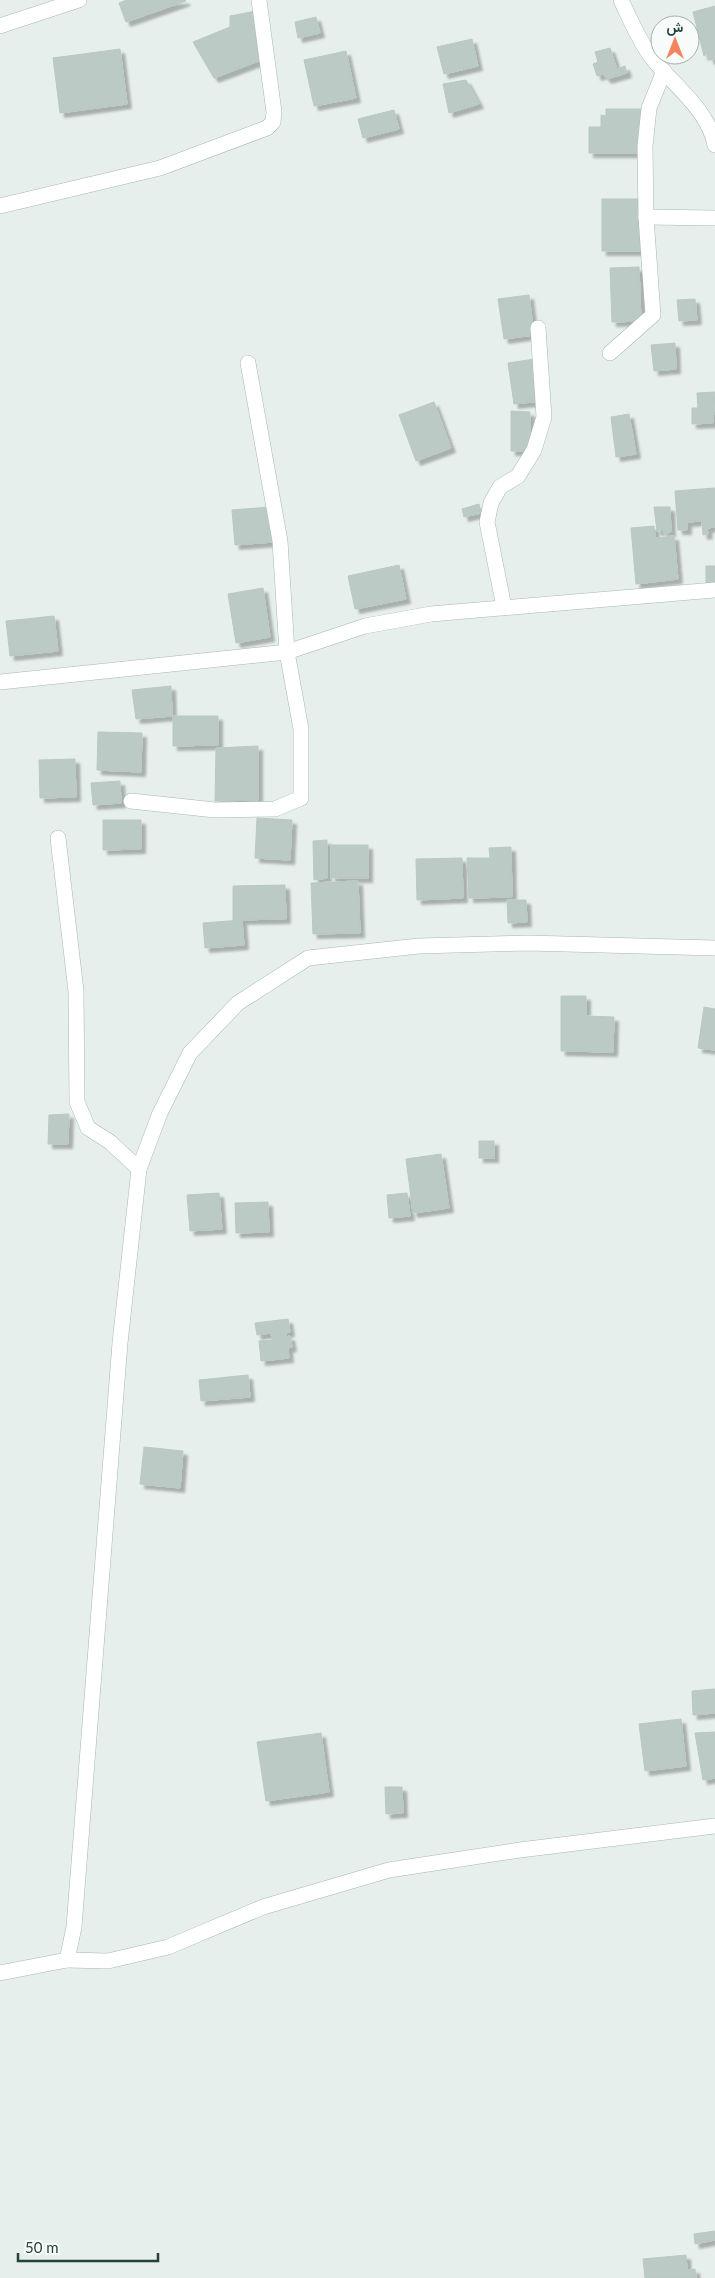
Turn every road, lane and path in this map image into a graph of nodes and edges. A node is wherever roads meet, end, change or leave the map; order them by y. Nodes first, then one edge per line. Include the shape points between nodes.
1 (79, 0) edge
2 (259, 0) edge
3 (621, 0) edge
4 (0, 26) edge
5 (664, 71) junction
6 (715, 144) edge
7 (1, 202) edge
8 (646, 217) junction
9 (715, 218) edge
10 (538, 328) dead end
11 (610, 353) dead end
12 (248, 363) dead end
13 (715, 590) edge
14 (504, 607) junction
15 (287, 652) junction
16 (0, 682) edge
17 (131, 801) dead end
18 (58, 838) dead end
19 (715, 948) edge
20 (139, 1169) junction
21 (715, 1826) edge
22 (67, 1960) junction
23 (0, 1972) edge

1 - 4 street
2 - 7 street via 274,112 273,122 267,128 160,168
3 - 5 street via 651,57
5 - 6 street via 702,118
5 - 8 street via 649,108 645,146
8 - 9 street
8 - 11 street via 653,314
10 - 14 street via 544,417 534,450 518,476 500,487 491,503 487,522
12 - 15 street via 280,541
13 - 14 street
14 - 15 street via 431,614 365,626
15 - 16 street
15 - 17 street via 301,729 301,798 275,809 215,810
18 - 20 street via 76,991 77,1102 88,1128 110,1142
19 - 20 street via 508,944 419,946 308,958 238,1004 190,1053 160,1113
20 - 22 street via 120,1343 74,1927
21 - 22 street via 389,1870 263,1906 168,1947 108,1961
22 - 23 street

